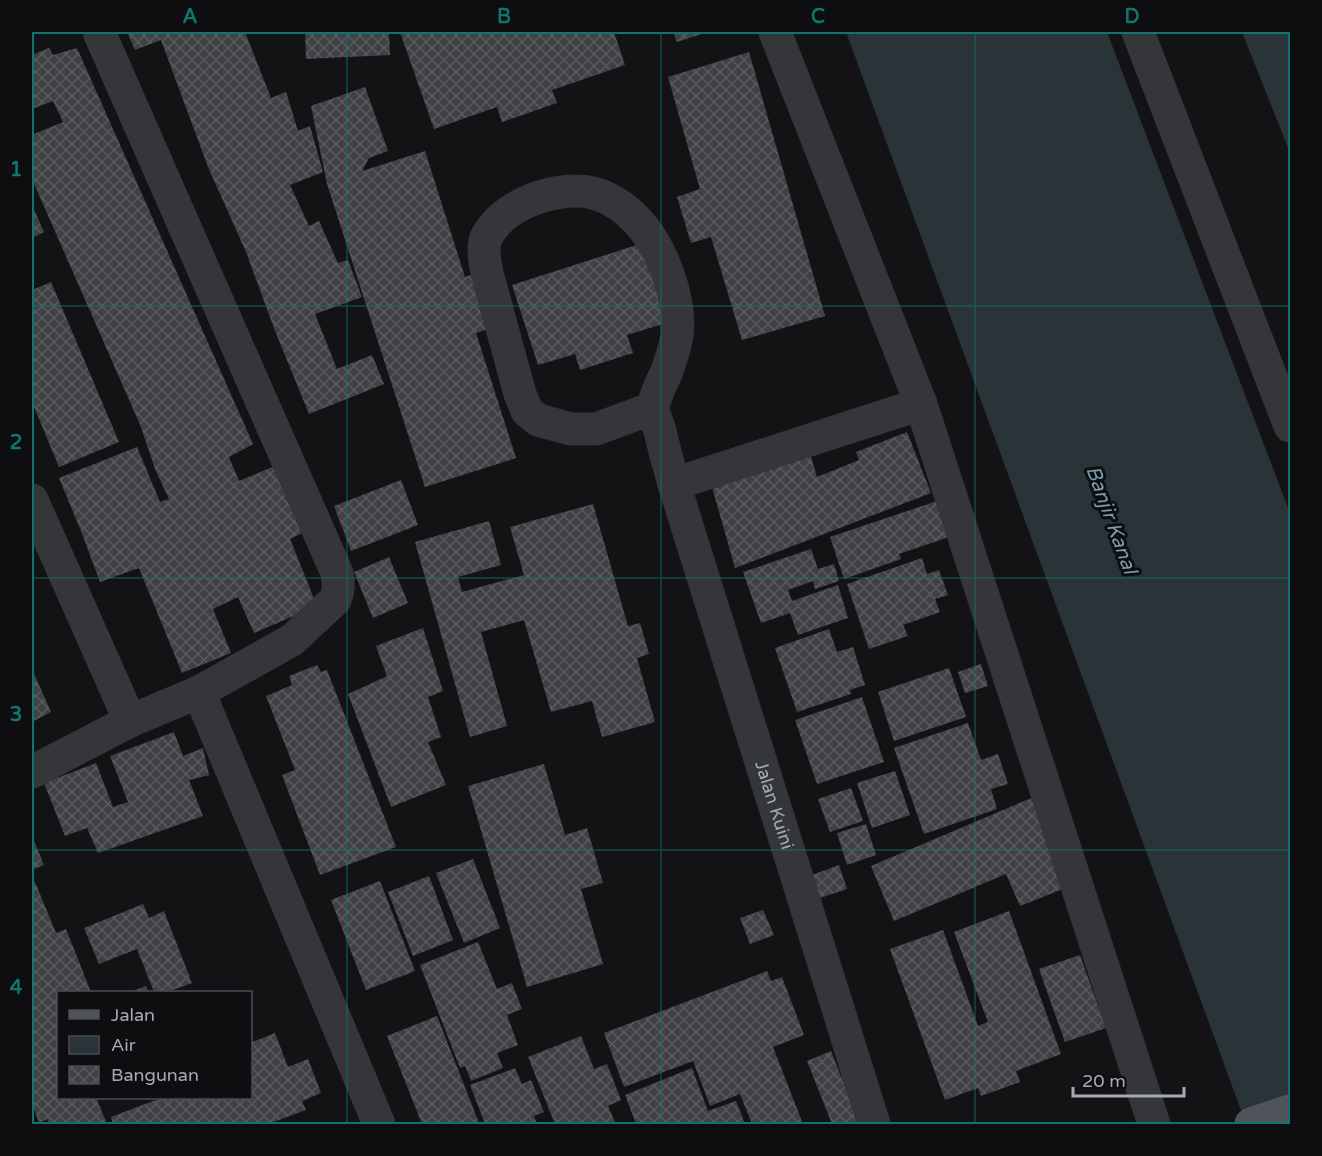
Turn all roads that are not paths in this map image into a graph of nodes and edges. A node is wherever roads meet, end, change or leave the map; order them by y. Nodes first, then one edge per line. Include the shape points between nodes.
1 (99, 32) edge
2 (775, 32) edge
3 (1138, 32) edge
4 (921, 404) junction
5 (653, 408) junction
6 (1290, 426) edge
7 (674, 484) junction
8 (32, 500) edge
9 (199, 692) junction
10 (130, 722) junction
11 (32, 772) edge
12 (1290, 1112) edge
13 (379, 1125) edge
14 (874, 1125) edge
15 (1154, 1125) edge
16 (1251, 1125) edge

1 - 9 street via 338,580 335,600 292,640
2 - 4 street
3 - 6 street
4 - 7 street
4 - 15 street
5 - 5 street via 674,352 678,319 667,274 646,230 614,202 594,194 560,193 522,204 508,213 485,240 484,257 527,411 543,422 589,430
5 - 7 street, Jalan Kuini
7 - 14 street, Jalan Kuini
8 - 10 street
9 - 10 street
9 - 13 street
10 - 11 street
12 - 16 main road

